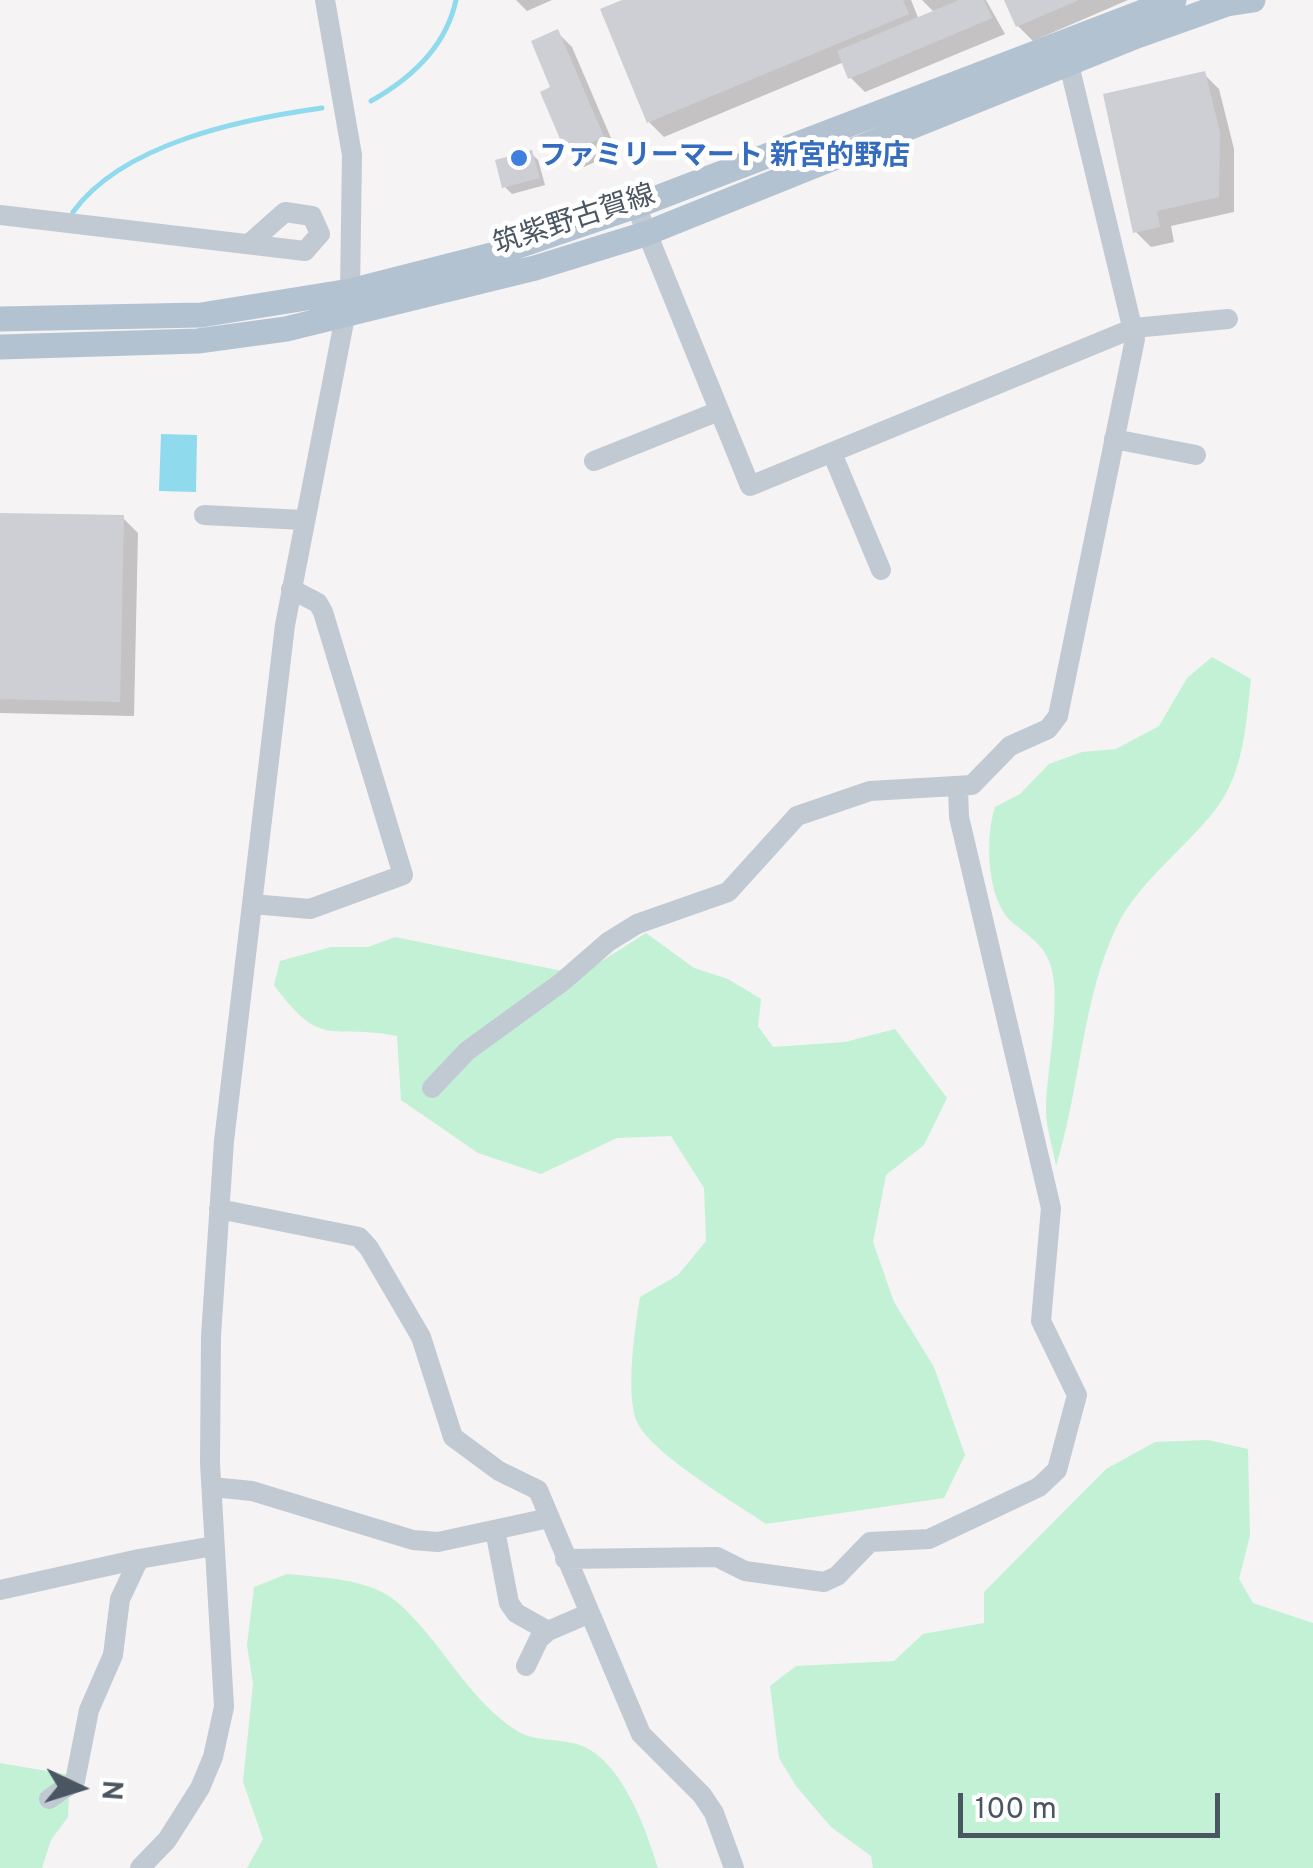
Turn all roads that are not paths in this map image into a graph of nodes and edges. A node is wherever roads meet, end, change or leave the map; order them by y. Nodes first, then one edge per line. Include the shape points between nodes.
1 (325, 0) edge
2 (1174, 0) edge
3 (1253, 0) edge
4 (1066, 52) junction
5 (636, 206) junction
6 (0, 215) edge
7 (645, 234) junction
8 (250, 244) dead end
9 (348, 303) junction
10 (0, 318) edge
11 (1228, 319) dead end
12 (1134, 328) junction
13 (0, 348) edge
14 (719, 411) junction
15 (1114, 438) junction
16 (832, 453) junction
17 (1196, 456) dead end
18 (594, 461) dead end
19 (204, 515) dead end
20 (303, 520) junction
21 (881, 570) dead end
22 (292, 588) junction
23 (958, 788) junction
24 (252, 904) junction
25 (432, 1088) dead end
26 (219, 1209) junction
27 (212, 1486) junction
28 (549, 1518) junction
29 (495, 1530) junction
30 (214, 1546) junction
31 (138, 1558) junction
32 (564, 1560) junction
33 (0, 1590) edge
34 (590, 1613) junction
35 (548, 1631) junction
36 (526, 1666) dead end
37 (49, 1800) dead end
38 (144, 1867) edge
39 (734, 1868) edge

1 - 9 street via 352,155
2 - 4 main road, 筑紫野古賀線
3 - 4 main road, 筑紫野古賀線
4 - 5 main road, 筑紫野古賀線
4 - 7 main road, 筑紫野古賀線
4 - 12 street
5 - 7 street
5 - 9 main road, 筑紫野古賀線
6 - 8 street
7 - 9 main road, 筑紫野古賀線 via 500,278
7 - 14 street
9 - 10 main road, 筑紫野古賀線 via 202,315
9 - 13 main road, 筑紫野古賀線 via 198,341
9 - 20 street
11 - 12 street
12 - 15 street
12 - 16 street
14 - 16 street via 750,486
14 - 18 street
15 - 17 street
15 - 23 street via 1058,716 1048,729 1010,746 980,780
16 - 21 street
19 - 20 street
20 - 22 street
22 - 24 street
22 - 24 street via 323,612 402,874 310,909
23 - 25 street via 870,791 797,816 728,892 637,924 608,942 466,1051
23 - 32 street via 1051,1208 1041,1321 1078,1394 1057,1470 1039,1488 930,1539 870,1542 824,1582 745,1570 718,1557
24 - 26 street
26 - 27 street
26 - 28 street via 358,1237 422,1337 453,1436 498,1471 538,1490
27 - 29 street via 252,1491 414,1540
27 - 30 street
28 - 29 street
28 - 32 street
29 - 35 street via 508,1603
30 - 31 street
30 - 38 street via 220,1731 200,1788
31 - 33 street
31 - 37 street via 120,1599 112,1656 89,1710 75,1781
32 - 34 street
34 - 35 street
34 - 39 street via 641,1734 702,1795
35 - 36 street

